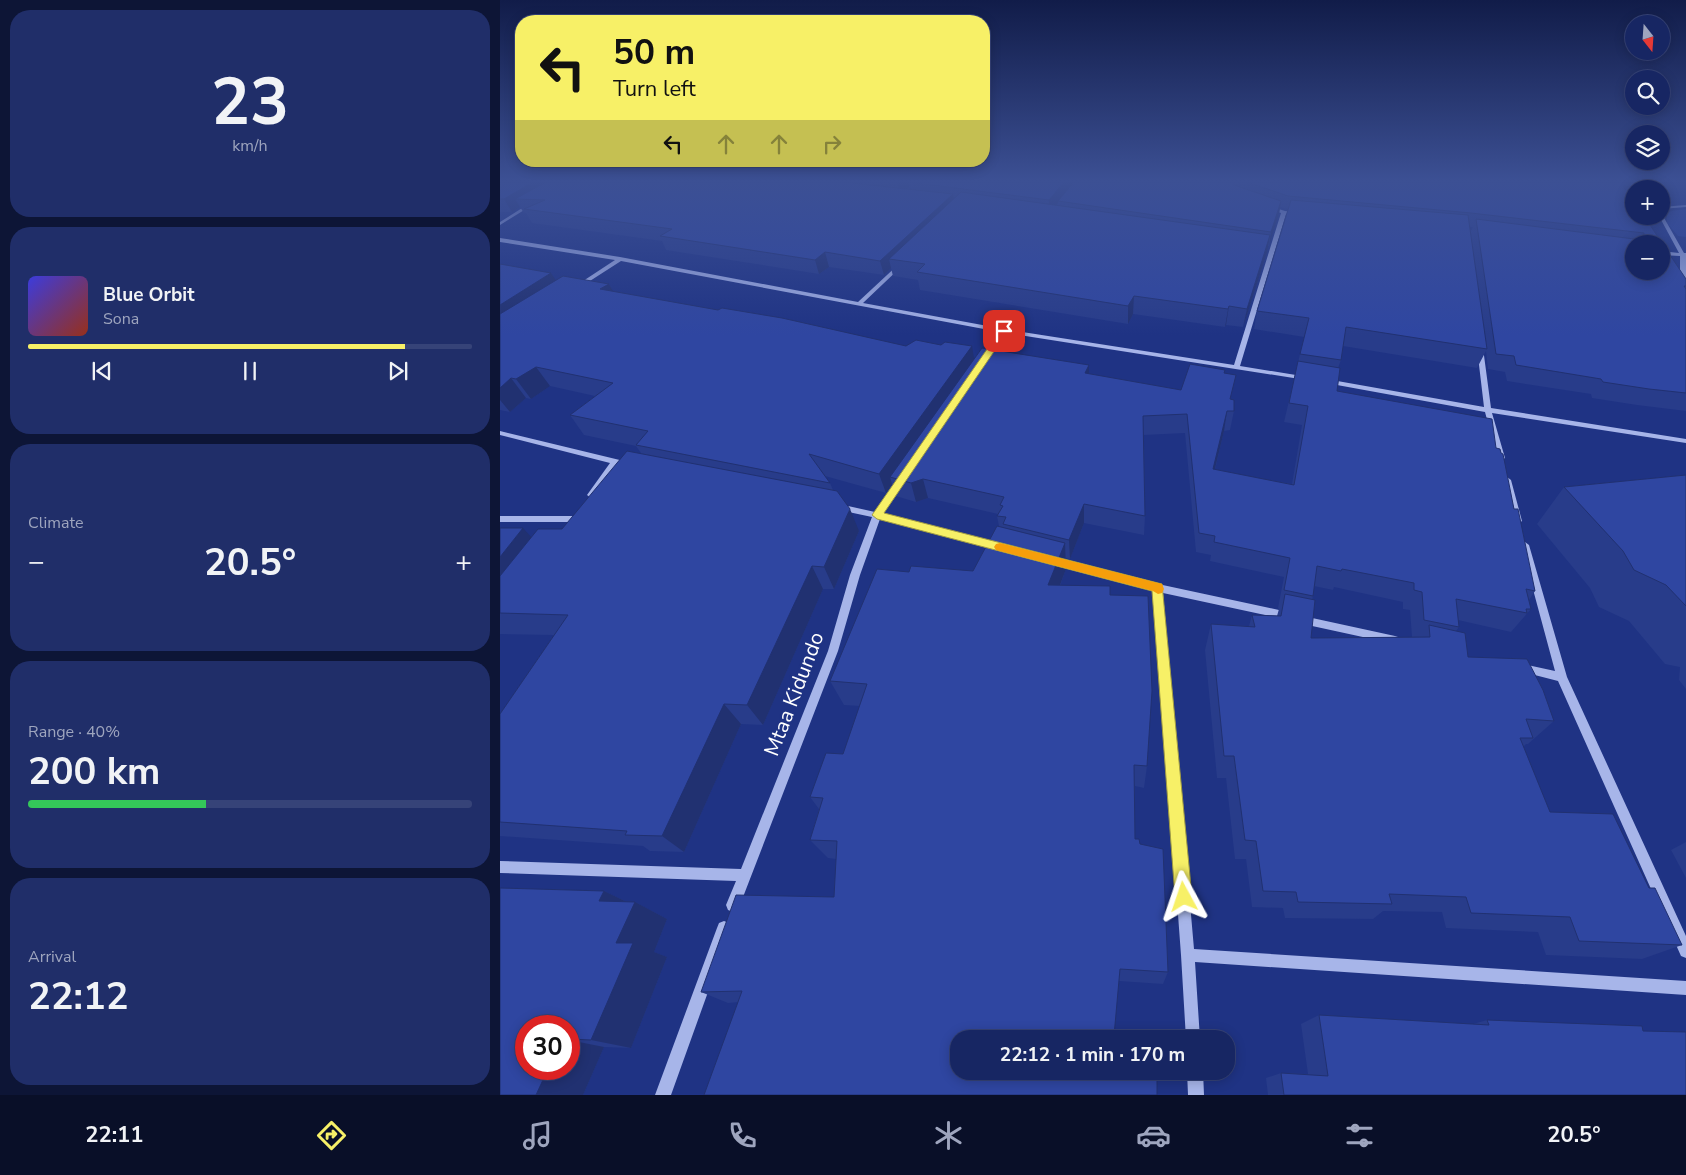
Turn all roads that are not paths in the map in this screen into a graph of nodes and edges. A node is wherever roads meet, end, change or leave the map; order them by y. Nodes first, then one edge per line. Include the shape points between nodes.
1 (1277, 233) edge
2 (1671, 233) edge
3 (500, 240) edge
4 (1262, 248) edge
5 (1272, 250) junction
6 (1670, 254) edge
7 (1684, 255) edge
8 (907, 258) edge
9 (620, 259) junction
10 (1686, 284) edge
11 (572, 290) edge
12 (859, 304) junction
13 (1004, 331) junction
14 (1479, 344) edge
15 (1237, 366) junction
16 (976, 371) edge
17 (1488, 410) junction
18 (500, 432) edge
19 (1686, 441) edge
20 (614, 463) junction
21 (633, 467) edge
22 (904, 475) edge
23 (586, 503) edge
24 (828, 505) edge
25 (580, 511) edge
26 (877, 515) junction
27 (500, 519) edge
28 (1008, 549) edge
29 (1046, 559) edge
30 (1158, 588) junction
31 (1408, 643) edge
32 (1514, 666) edge
33 (1562, 677) junction
34 (500, 866) edge
35 (744, 875) junction
36 (1686, 951) edge
37 (1188, 955) junction
38 (1686, 988) edge
39 (1192, 1030) edge
40 (1195, 1080) edge
41 (663, 1095) edge
42 (1196, 1095) edge

1 - 5 street
2 - 7 street
3 - 9 street
4 - 5 street
5 - 15 street
6 - 7 street
7 - 10 street via 1682,281
8 - 12 street
9 - 11 street
9 - 12 street
12 - 13 street
13 - 15 street
13 - 16 street
14 - 17 street
15 - 17 street
17 - 19 street
17 - 33 street
18 - 20 street
20 - 21 street
20 - 23 street
22 - 26 street, Mtaa Kidundo
24 - 26 street
25 - 27 street via 572,523
26 - 28 street
26 - 35 street, Mtaa Kidundo via 832,651
29 - 30 street
30 - 31 street
30 - 37 street
32 - 33 street
33 - 36 street
34 - 35 street
35 - 41 street, Mtaa Kidundo
37 - 38 street
37 - 39 street
40 - 42 street

